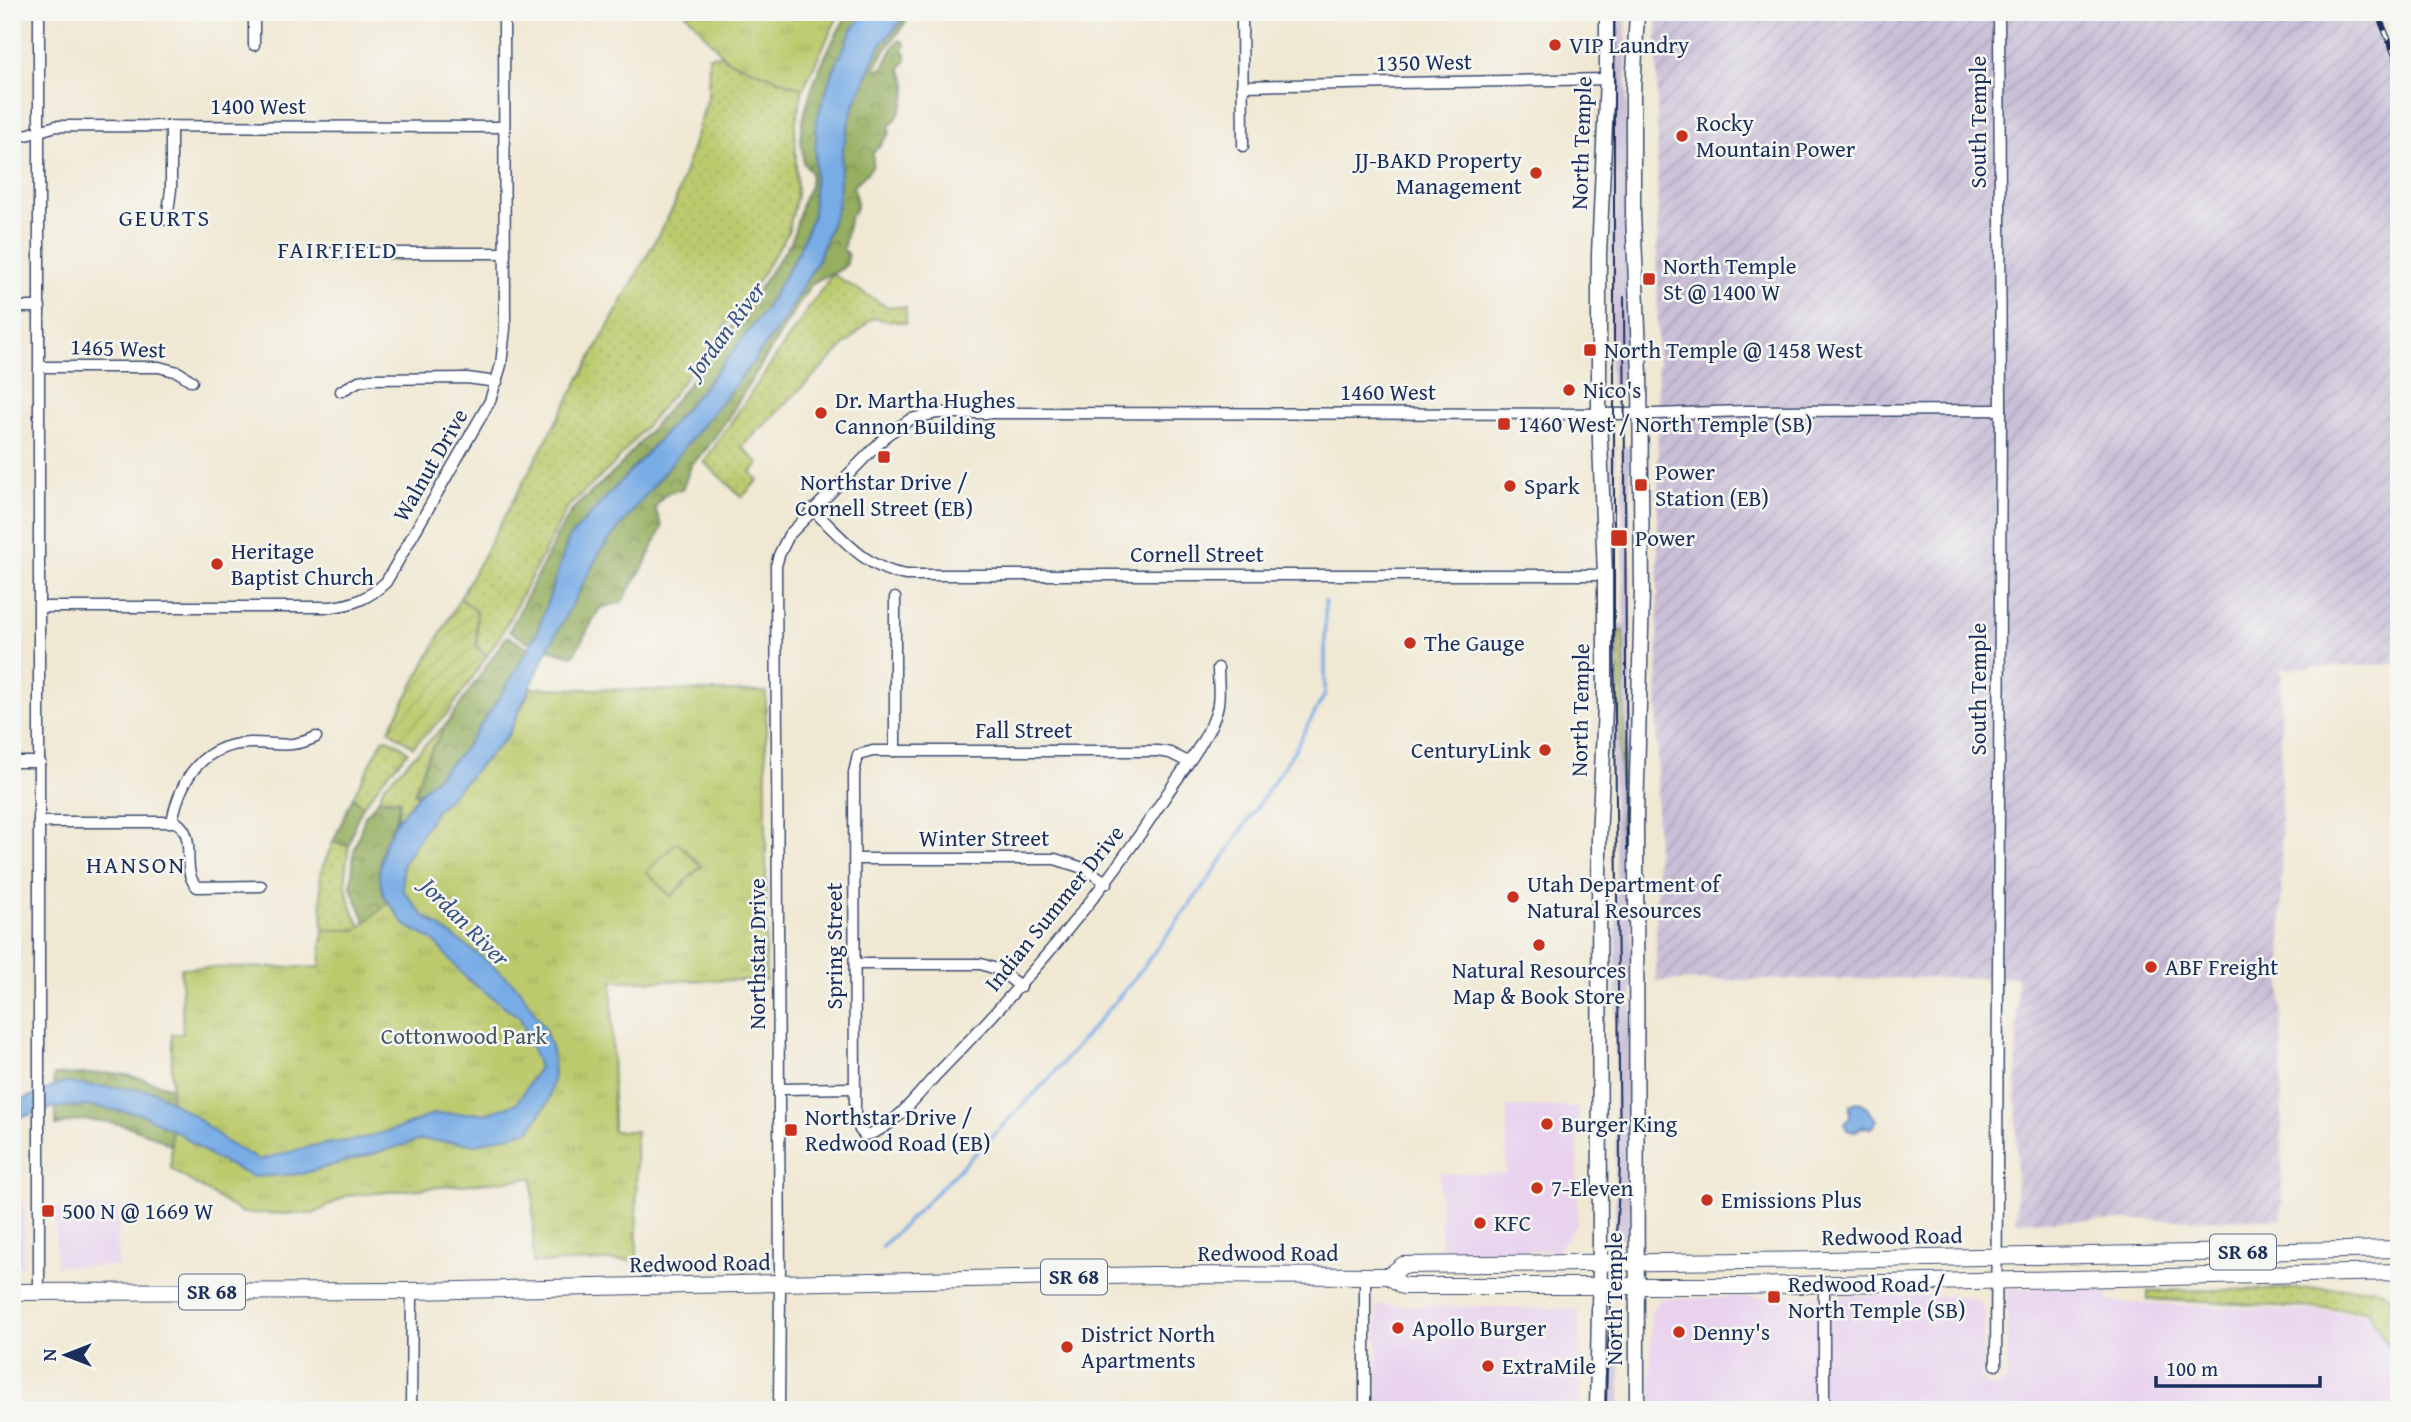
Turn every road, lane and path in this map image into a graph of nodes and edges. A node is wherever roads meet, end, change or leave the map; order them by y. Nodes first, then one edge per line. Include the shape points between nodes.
1 (39, 12) edge
2 (254, 12) edge
3 (504, 12) edge
4 (1242, 12) edge
5 (1607, 12) edge
6 (1637, 12) edge
7 (1999, 12) edge
8 (254, 45) dead end
9 (1607, 79) junction
10 (1242, 86) junction
11 (171, 127) junction
12 (504, 127) junction
13 (39, 131) junction
14 (12, 135) edge
15 (1243, 146) dead end
16 (167, 220) dead end
17 (325, 253) dead end
18 (505, 253) junction
19 (12, 307) edge
20 (40, 307) junction
21 (40, 367) junction
22 (192, 381) dead end
23 (497, 383) junction
24 (341, 390) dead end
25 (2001, 410) junction
26 (1599, 414) junction
27 (1641, 414) junction
28 (812, 509) junction
29 (1605, 575) junction
30 (895, 598) dead end
31 (40, 607) junction
32 (1218, 668) dead end
33 (316, 737) dead end
34 (895, 751) junction
35 (858, 755) joint
36 (12, 762) edge
37 (40, 762) junction
38 (1188, 762) junction
39 (172, 821) junction
40 (40, 822) junction
41 (855, 859) junction
42 (1107, 883) junction
43 (261, 886) dead end
44 (855, 964) junction
45 (1021, 987) junction
46 (779, 1088) junction
47 (855, 1088) junction
48 (864, 1135) joint
49 (2399, 1249) edge
50 (1998, 1257) junction
51 (1636, 1262) junction
52 (1600, 1263) junction
53 (2399, 1272) edge
54 (1365, 1276) junction
55 (1389, 1276) junction
56 (1998, 1279) junction
57 (780, 1284) junction
58 (1824, 1284) junction
59 (1599, 1285) junction
60 (1636, 1286) junction
61 (412, 1291) junction
62 (12, 1292) edge
63 (39, 1292) junction
64 (1996, 1366) dead end
65 (411, 1410) edge
66 (779, 1410) edge
67 (1364, 1410) edge
68 (1597, 1410) edge
69 (1637, 1410) edge
70 (1824, 1410) edge

1 - 13 street
2 - 8 street
3 - 12 street, Walnut Drive
4 - 10 street
5 - 9 main road, North Temple
6 - 27 main road, North Temple via 1633,213
7 - 25 street, South Temple
9 - 10 street, 1350 West
9 - 26 main road, North Temple
10 - 15 street
11 - 12 street, 1400 West
11 - 13 street, 1400 West via 57,126
11 - 16 street
12 - 18 street, Walnut Drive
13 - 14 street, 1400 West
13 - 20 street
17 - 18 street
18 - 23 street, Walnut Drive via 505,338
19 - 20 street
20 - 21 street
21 - 22 street, 1465 West via 159,367
21 - 31 street
23 - 24 street via 467,378 370,379
23 - 31 street, Walnut Drive via 393,572 366,598 330,607
25 - 27 street, 1460 West
25 - 50 street, South Temple
26 - 27 street, 1460 West
26 - 28 street, 1460 West via 923,414 888,434
26 - 29 main road, North Temple
27 - 51 main road, North Temple
28 - 29 street, Cornell Street via 869,562 906,575
28 - 46 street, Northstar Drive via 783,544 776,577
29 - 52 main road, North Temple via 1599,839
30 - 34 street
31 - 37 street
32 - 38 street, Indian Summer Drive via 1216,713
33 - 39 street via 286,746 236,745 211,754 182,785
34 - 35 street, Fall Street
34 - 38 street, Fall Street via 1157,751
35 - 41 street, Spring Street
36 - 37 street
37 - 40 street
38 - 42 street, Indian Summer Drive
39 - 40 street
39 - 43 street via 186,833 189,875 197,887
40 - 63 street
41 - 42 street, Winter Street via 1055,859 1086,869
41 - 44 street, Spring Street
42 - 45 street, Indian Summer Drive
44 - 45 street via 981,964 999,970
44 - 47 street, Spring Street
45 - 48 street, Indian Summer Drive via 885,1128
46 - 47 street
46 - 57 street, Northstar Drive
47 - 48 street, Spring Street via 857,1123
49 - 50 main road, Redwood Road / SR 68
50 - 51 main road, Redwood Road / SR 68
50 - 56 street, South Temple
51 - 52 main road, Redwood Road / SR 68
51 - 60 main road, North Temple
52 - 55 main road, Redwood Road / SR 68 via 1404,1265
52 - 59 main road, North Temple
53 - 56 main road, Redwood Road / SR 68
54 - 55 main road, Redwood Road / SR 68
54 - 57 main road, Redwood Road / SR 68 via 1161,1275
54 - 67 street
55 - 59 main road, Redwood Road / SR 68 via 1403,1286
56 - 58 main road, Redwood Road / SR 68
56 - 64 street, South Temple
57 - 61 main road, Redwood Road / SR 68
57 - 66 street, Northstar Drive
58 - 60 main road, Redwood Road / SR 68
58 - 70 street
59 - 60 main road, Redwood Road / SR 68
59 - 68 main road, North Temple
60 - 69 main road, North Temple
61 - 63 main road, Redwood Road / SR 68
61 - 65 street
62 - 63 main road, Redwood Road / SR 68

